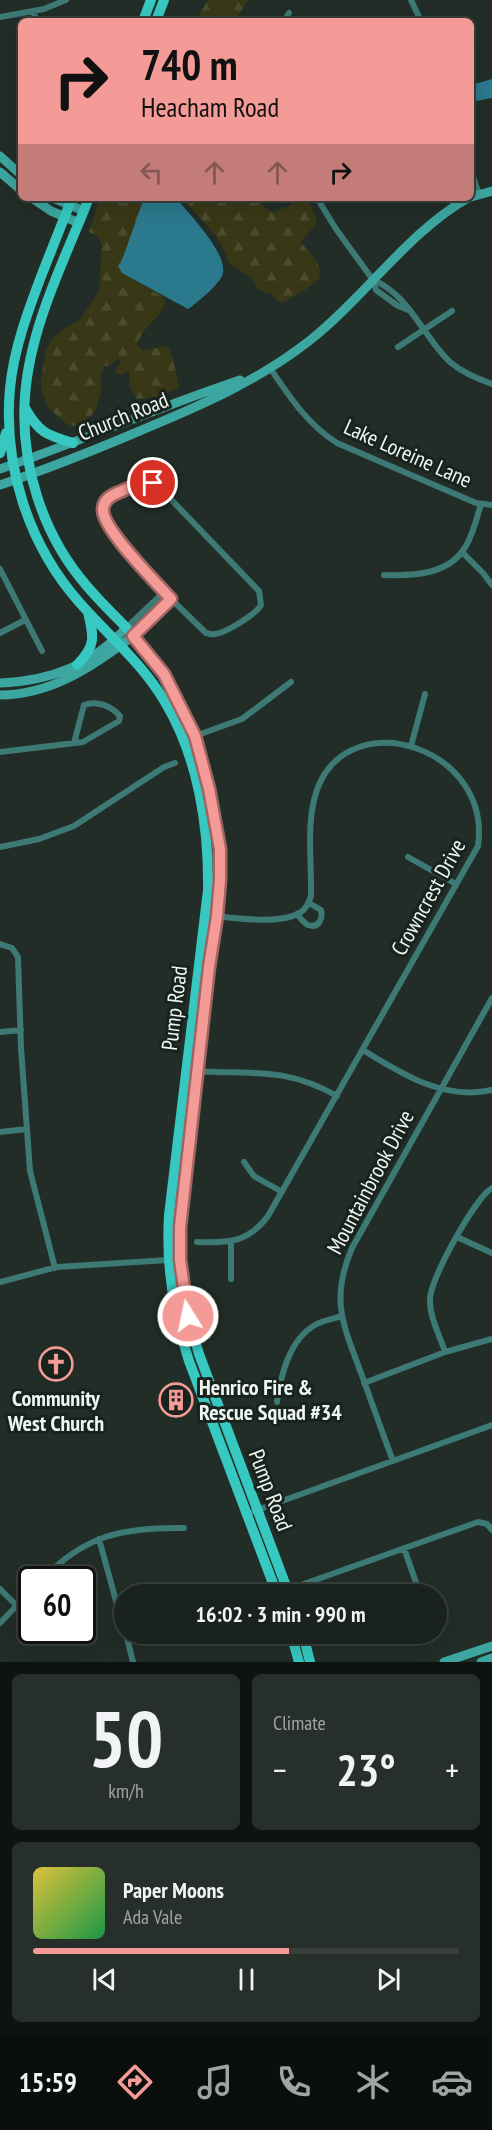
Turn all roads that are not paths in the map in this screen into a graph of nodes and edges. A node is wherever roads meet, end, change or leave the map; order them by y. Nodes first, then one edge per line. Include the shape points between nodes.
1 (66, 0) edge
2 (151, 0) edge
3 (164, 0) edge
4 (411, 0) edge
5 (34, 11) junction
6 (289, 13) dead end
7 (0, 17) edge
8 (35, 18) edge
9 (144, 18) edge
10 (157, 18) edge
11 (286, 18) edge
12 (420, 18) edge
13 (0, 156) edge
14 (0, 172) edge
15 (18, 172) edge
16 (18, 187) edge
17 (492, 191) edge
18 (474, 196) edge
19 (36, 201) edge
20 (71, 201) edge
21 (88, 201) edge
22 (319, 201) edge
23 (463, 201) edge
24 (84, 211) junction
25 (64, 217) junction
26 (79, 223) junction
27 (374, 280) junction
28 (452, 311) dead end
29 (425, 329) junction
30 (398, 348) dead end
31 (270, 368) junction
32 (257, 375) junction
33 (492, 384) edge
34 (25, 408) junction
35 (9, 418) junction
36 (73, 443) junction
37 (0, 453) edge
38 (28, 459) junction
39 (14, 464) junction
40 (0, 469) edge
41 (32, 474) junction
42 (17, 479) junction
43 (0, 485) edge
44 (481, 504) junction
45 (492, 506) edge
46 (462, 552) junction
47 (0, 569) edge
48 (384, 575) dead end
49 (492, 585) edge
50 (164, 591) junction
51 (171, 599) junction
52 (88, 612) junction
53 (25, 620) junction
54 (130, 632) junction
55 (0, 633) edge
56 (117, 643) junction
57 (42, 651) dead end
58 (77, 665) junction
59 (291, 682) dead end
60 (0, 683) edge
61 (425, 694) dead end
62 (0, 695) edge
63 (195, 736) junction
64 (74, 743) junction
65 (411, 746) junction
66 (0, 752) edge
67 (449, 758) dead end
68 (176, 763) dead end
69 (483, 807) dead end
70 (0, 847) edge
71 (408, 856) dead end
72 (456, 884) junction
73 (309, 903) junction
74 (297, 914) junction
75 (205, 915) junction
76 (217, 916) junction
77 (0, 944) edge
78 (492, 998) edge
79 (21, 1030) junction
80 (0, 1032) edge
81 (363, 1050) junction
82 (186, 1070) junction
83 (198, 1071) junction
84 (441, 1089) junction
85 (492, 1090) edge
86 (337, 1096) junction
87 (27, 1129) junction
88 (0, 1132) edge
89 (244, 1162) dead end
90 (492, 1188) edge
91 (282, 1192) junction
92 (457, 1237) junction
93 (197, 1242) dead end
94 (231, 1242) junction
95 (492, 1253) edge
96 (168, 1260) junction
97 (55, 1268) junction
98 (231, 1279) dead end
99 (0, 1282) edge
100 (342, 1317) junction
101 (492, 1339) edge
102 (445, 1352) junction
103 (364, 1383) junction
104 (278, 1402) dead end
105 (492, 1425) edge
106 (393, 1461) junction
107 (257, 1510) junction
108 (246, 1514) junction
109 (184, 1528) dead end
110 (492, 1530) edge
111 (99, 1539) junction
112 (404, 1548) junction
113 (56, 1566) edge
114 (280, 1584) edge
115 (281, 1584) edge
116 (308, 1584) edge
117 (417, 1584) edge
118 (0, 1589) edge
119 (114, 1593) edge
120 (17, 1606) joint
121 (0, 1623) edge
122 (129, 1644) edge
123 (294, 1644) edge
124 (306, 1644) edge
125 (492, 1646) edge
126 (492, 1658) edge
127 (134, 1662) edge
128 (299, 1662) edge
129 (310, 1662) edge
130 (444, 1662) edge
131 (481, 1662) edge

1 - 5 street
2 - 9 main road
3 - 10 main road
4 - 12 street
5 - 7 street
5 - 8 street
6 - 11 street
13 - 15 main road
14 - 16 main road
17 - 18 main road, Church Road
19 - 25 main road
20 - 24 main road
20 - 25 main road
21 - 24 main road, Pump Road
22 - 27 street
23 - 27 main road, Church Road
24 - 26 main road, Pump Road
25 - 26 main road
25 - 35 main road via 22,329 7,385
26 - 34 main road, Pump Road via 36,337
27 - 29 street via 378,292 408,310
27 - 31 main road, Church Road via 342,313
28 - 29 street
29 - 30 street
29 - 33 street via 460,370
31 - 32 main road, Church Road
31 - 44 street, Lake Loreine Lane via 306,418 328,437
32 - 36 main road, Church Road via 191,396
32 - 41 main road, Church Road via 212,401
34 - 36 main road via 44,434
34 - 38 main road, Pump Road
35 - 37 main road
35 - 39 main road, Pump Road
36 - 38 main road, Church Road
38 - 39 main road, Church Road
38 - 41 main road, Pump Road
39 - 40 main road, Church Road
39 - 42 main road, Pump Road
41 - 42 main road, Church Road
41 - 54 main road, Pump Road via 40,506 63,552 85,584
42 - 43 main road, Church Road
42 - 52 main road, Pump Road via 40,545 62,581
44 - 45 street, Lake Loreine Lane
44 - 46 street
46 - 48 street via 433,572
46 - 49 street
47 - 53 street
50 - 51 street
50 - 51 street via 123,546 103,512 110,497 148,482 161,489 252,583 262,601 254,613 221,633 211,634 201,630
50 - 54 street
51 - 54 street
52 - 56 main road, Pump Road
52 - 58 main road via 93,642
53 - 55 street
53 - 57 street
54 - 56 main road
54 - 63 main road, Pump Road via 164,674
56 - 58 main road
56 - 62 main road via 94,665 70,678 28,692
56 - 75 main road, Pump Road via 160,694 189,755 207,844
58 - 60 main road via 43,678
59 - 63 street via 242,719
61 - 65 street
63 - 76 main road, Pump Road via 220,849
64 - 64 street via 88,741 119,721 118,712 99,703 84,705
64 - 66 street
65 - 67 street
65 - 73 street via 389,742 364,747 347,754 323,779 311,811
68 - 70 street via 74,826
69 - 72 street, Crowncrest Drive via 480,841
71 - 72 street
72 - 81 street, Crowncrest Drive
73 - 74 street
73 - 74 street via 321,910 320,922 308,924
74 - 76 street via 274,919
75 - 76 street
75 - 82 main road, Pump Road
76 - 83 main road, Pump Road
77 - 79 street via 12,948 18,957
78 - 84 street, Mountainbrook Drive
79 - 80 street
79 - 87 street
81 - 84 street via 416,1080
81 - 86 street, Crowncrest Drive
82 - 83 street
82 - 96 main road, Pump Road via 169,1215
83 - 86 street via 284,1075 310,1082
83 - 107 main road, Pump Road via 181,1217 182,1282 199,1354
84 - 85 street
84 - 100 street, Mountainbrook Drive via 352,1248 342,1277
86 - 91 street, Crowncrest Drive
87 - 88 street
87 - 97 street via 32,1178
89 - 91 street via 254,1176
90 - 92 street via 480,1198
91 - 94 street, Crowncrest Drive via 262,1224
92 - 95 street
92 - 102 street via 433,1282 429,1298
93 - 94 street, Crowncrest Drive
94 - 98 street
96 - 97 street
96 - 108 main road, Pump Road via 181,1337
97 - 99 street
100 - 103 street, Mountainbrook Drive
100 - 104 street via 316,1323 303,1334 284,1368
101 - 102 street
102 - 103 street
103 - 106 street, Mountainbrook Drive
105 - 106 street
106 - 107 street
107 - 108 street
107 - 115 main road, Pump Road
108 - 114 main road, Pump Road
109 - 111 street via 144,1528
110 - 112 street via 478,1522
111 - 113 street via 71,1552
111 - 119 street
112 - 116 street
112 - 117 street
118 - 120 street
120 - 121 street
122 - 127 street
123 - 128 main road
124 - 129 main road
125 - 130 main road
126 - 131 main road

